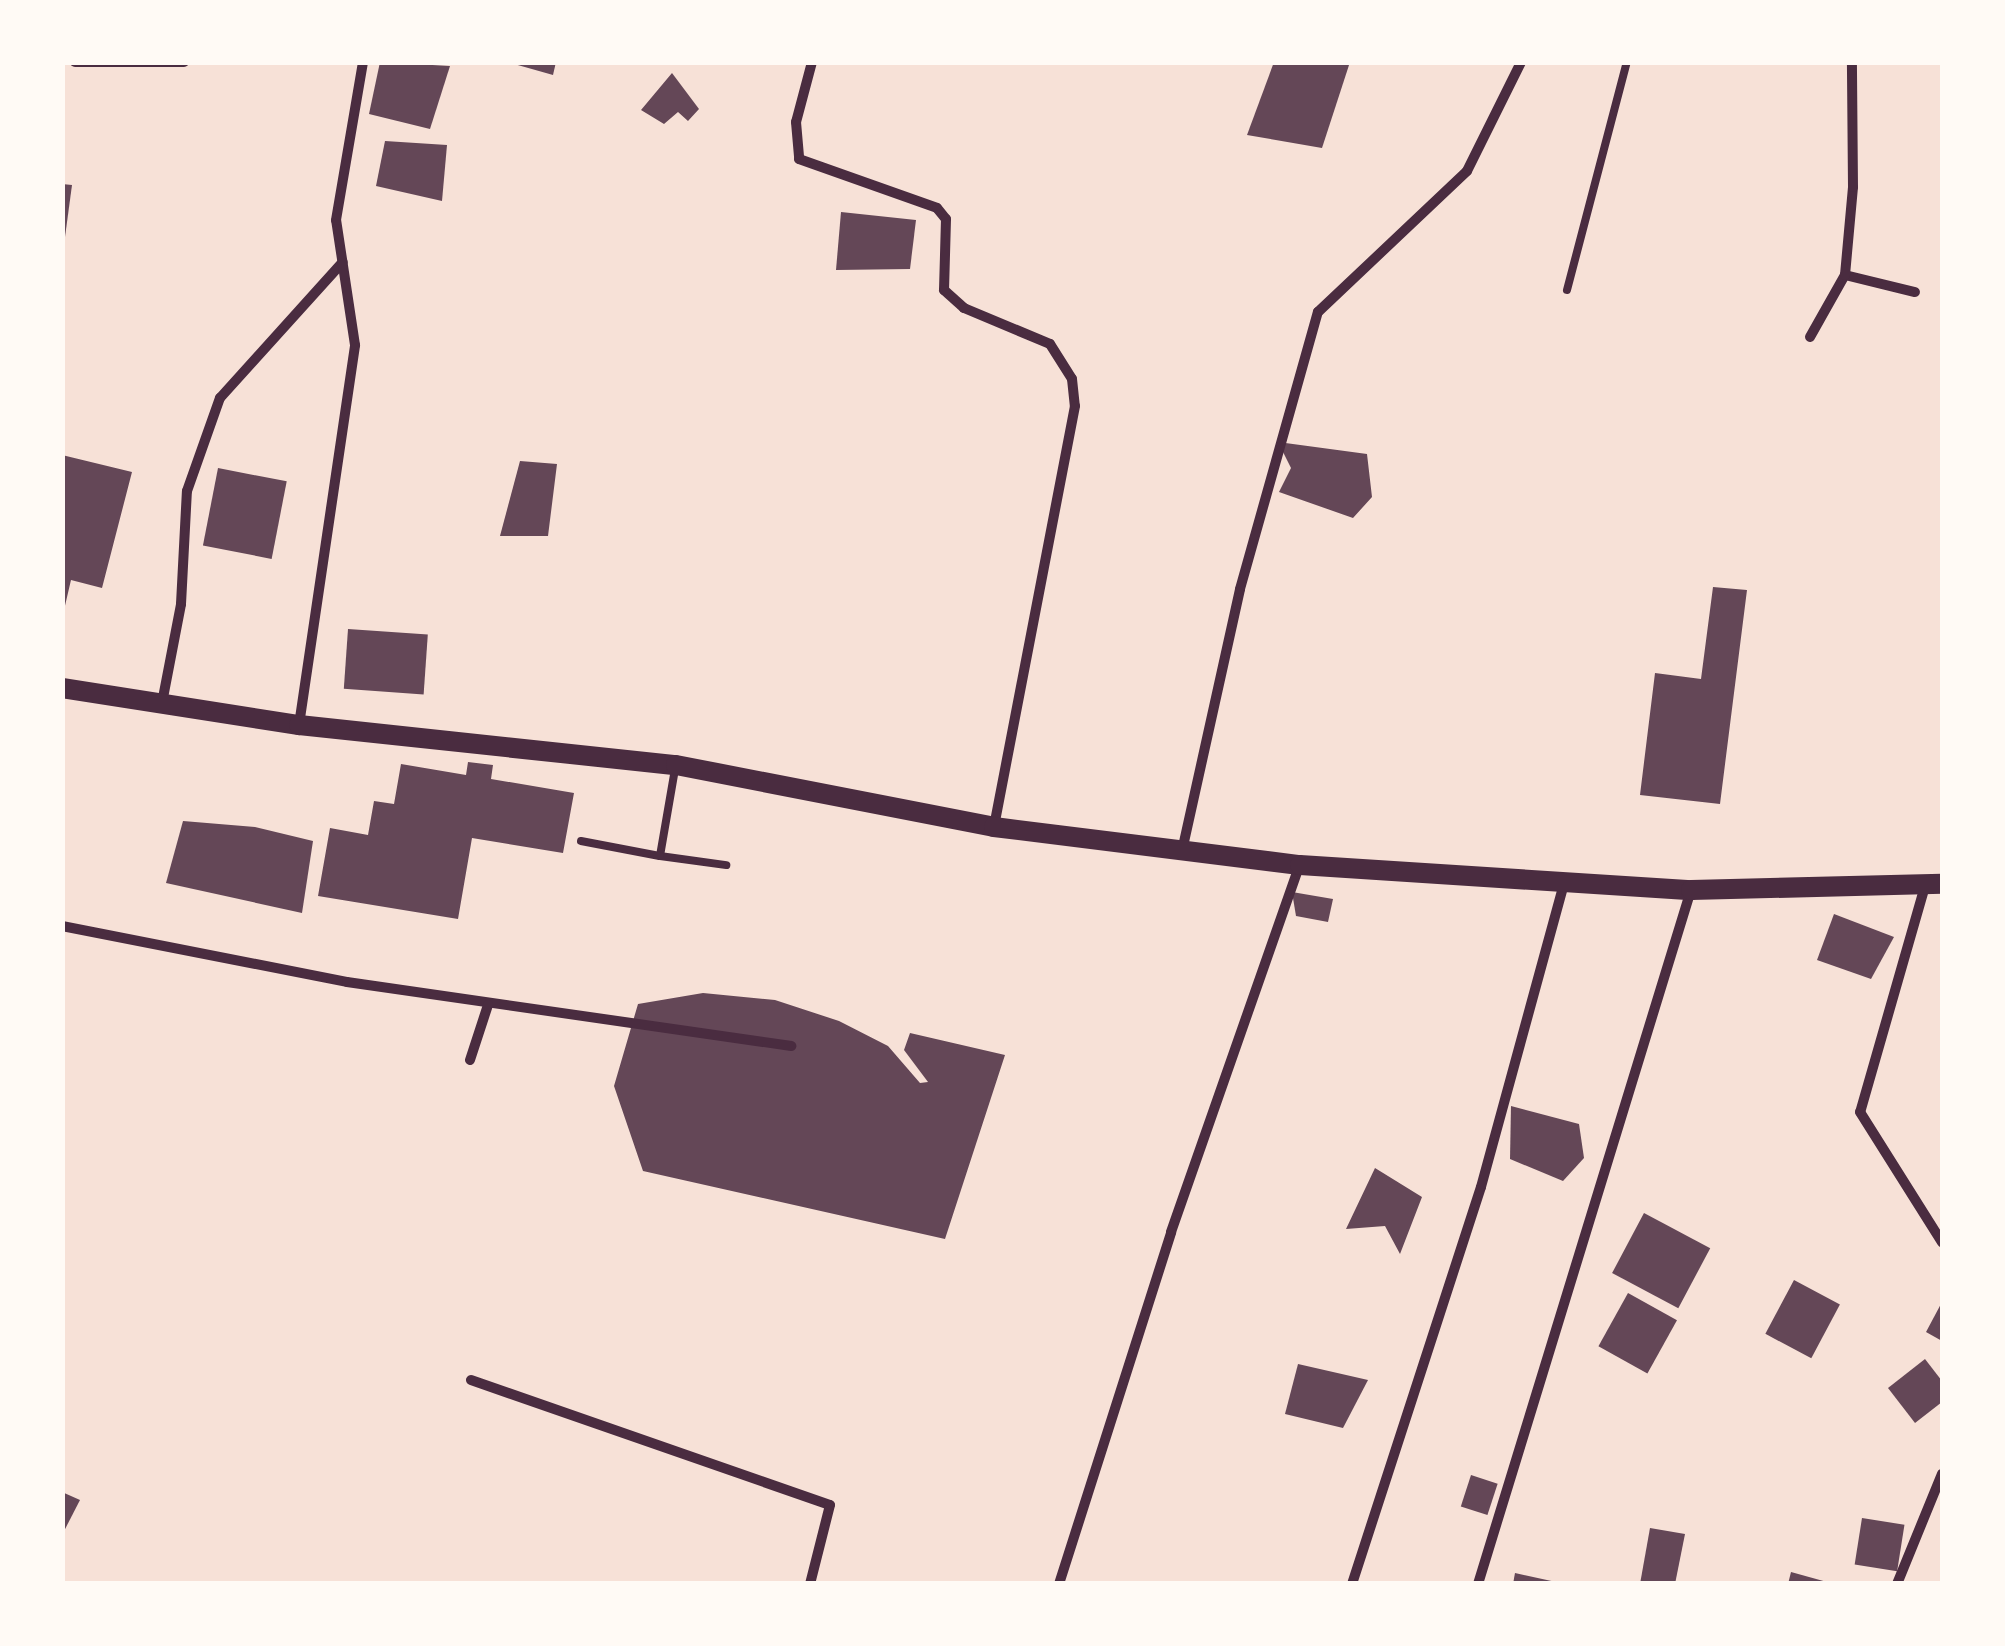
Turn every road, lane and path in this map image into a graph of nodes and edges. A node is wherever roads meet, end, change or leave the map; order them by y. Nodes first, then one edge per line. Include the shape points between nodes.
1 (75, 62) edge
2 (184, 62) edge
3 (362, 62) edge
4 (812, 62) edge
5 (1521, 62) edge
6 (1627, 62) edge
7 (1852, 62) edge
8 (343, 262) junction
9 (1845, 275) junction
10 (1567, 290) dead end
11 (1915, 292) dead end
12 (1810, 338) dead end
13 (62, 688) edge
14 (162, 704) junction
15 (298, 725) junction
16 (676, 765) junction
17 (994, 828) junction
18 (580, 841) dead end
19 (1182, 852) junction
20 (660, 856) junction
21 (1300, 864) junction
22 (726, 866) dead end
23 (1564, 883) junction
24 (1934, 884) edge
25 (1692, 890) junction
26 (62, 926) edge
27 (488, 1005) junction
28 (790, 1046) dead end
29 (470, 1060) dead end
30 (1942, 1242) edge
31 (471, 1380) dead end
32 (1942, 1474) edge
33 (810, 1584) edge
34 (1060, 1584) edge
35 (1352, 1584) edge
36 (1478, 1584) edge
37 (1897, 1584) edge

1 - 2 street
3 - 8 street via 336,220
4 - 17 street via 796,122 800,159 936,208 946,220 944,290 964,308 1050,344 1072,378 1075,406
5 - 19 street via 1467,171 1318,312 1240,589
6 - 10 lane
7 - 9 street via 1853,187
8 - 14 street via 220,398 187,491 180,604
8 - 15 street via 355,345
9 - 11 street
9 - 12 street
13 - 14 main road
14 - 15 main road
15 - 16 main road
16 - 17 main road
16 - 20 lane
17 - 19 main road
18 - 20 lane
19 - 21 main road
20 - 22 lane
21 - 23 main road
21 - 34 street via 1171,1232
23 - 25 main road
23 - 35 street via 1482,1186
24 - 25 main road
24 - 30 street via 1860,1112
25 - 36 street
26 - 27 street
27 - 28 street
27 - 29 street
31 - 33 street via 830,1504
32 - 37 street

